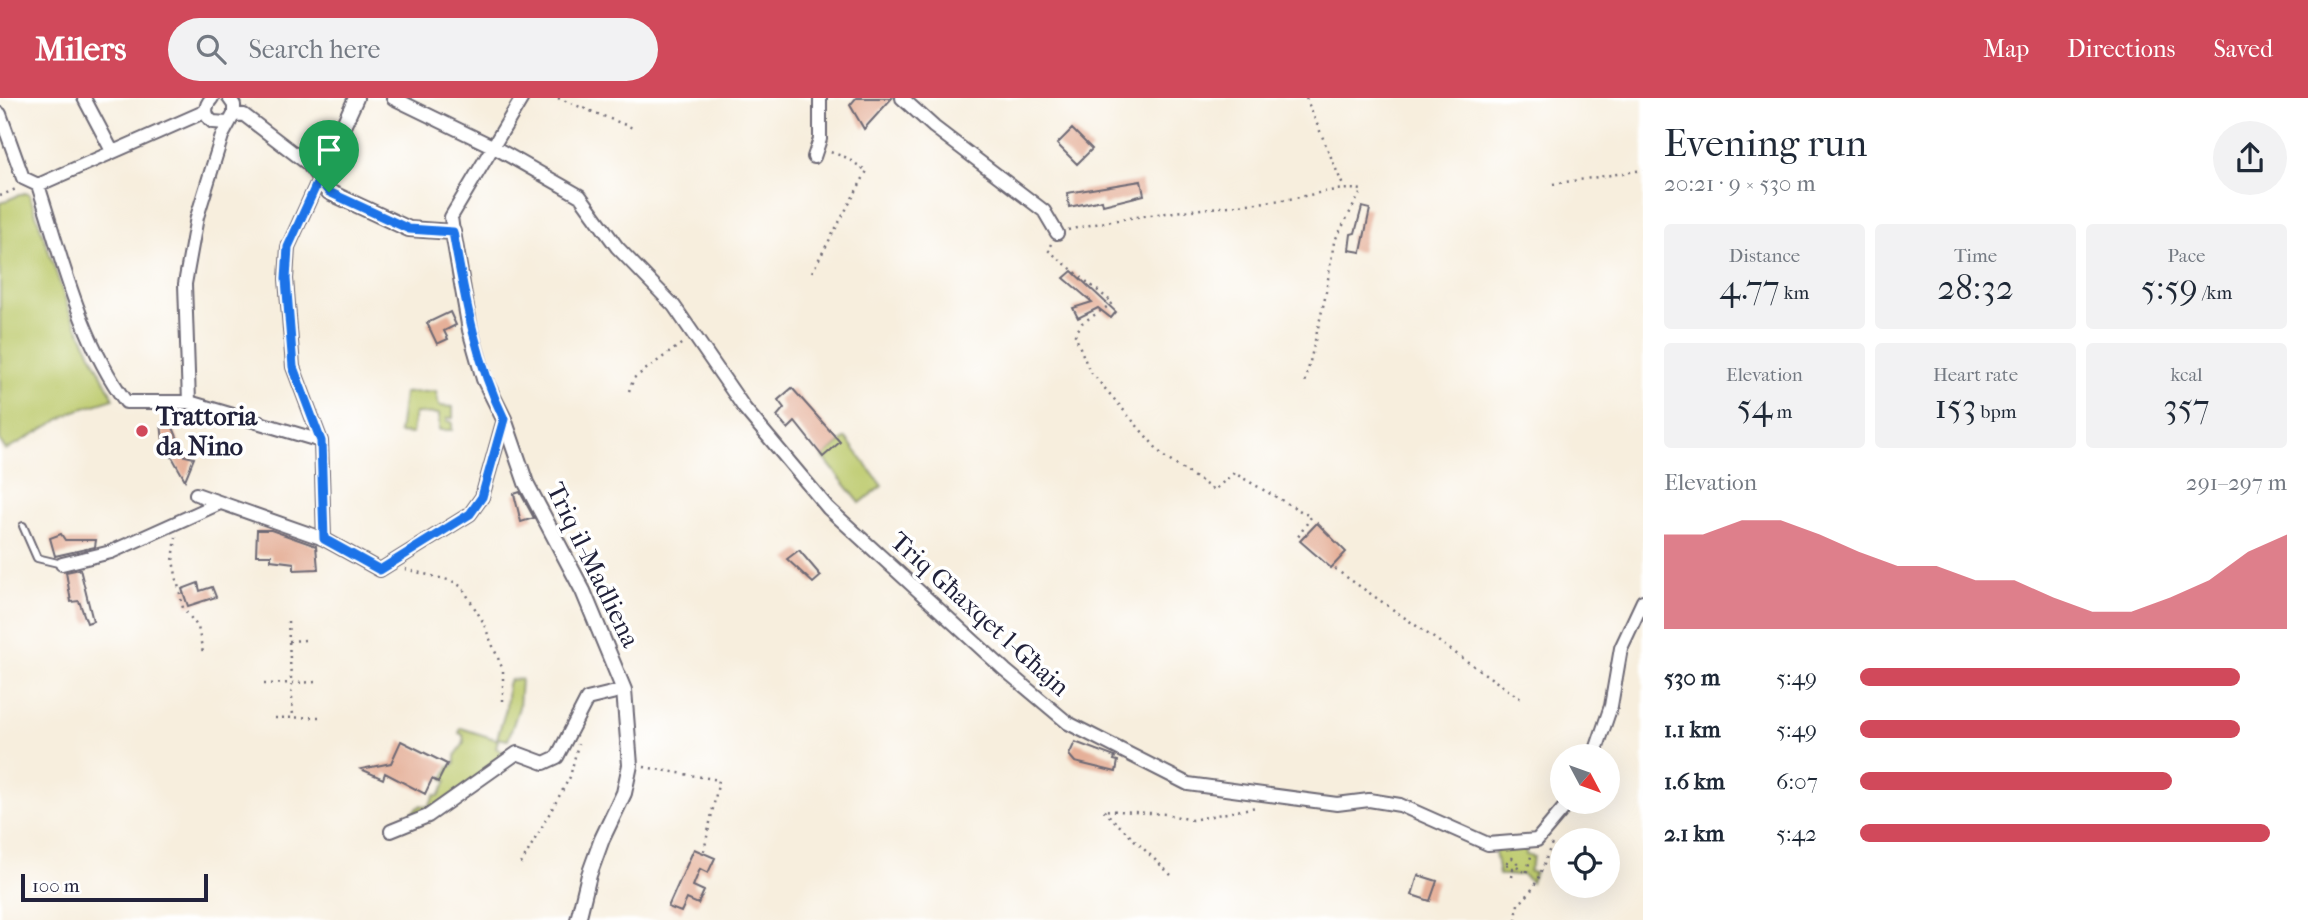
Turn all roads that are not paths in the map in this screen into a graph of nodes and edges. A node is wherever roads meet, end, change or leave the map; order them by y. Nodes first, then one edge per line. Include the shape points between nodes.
1 (84, 98) edge
2 (212, 98) edge
3 (229, 98) edge
4 (356, 98) edge
5 (393, 98) edge
6 (522, 98) edge
7 (820, 98) edge
8 (902, 98) edge
9 (206, 111) junction
10 (0, 114) edge
11 (230, 118) junction
12 (494, 147) junction
13 (112, 151) junction
14 (815, 153) road end
15 (319, 179) junction
16 (38, 185) junction
17 (453, 232) junction
18 (1057, 233) road end
19 (189, 402) junction
20 (504, 419) junction
21 (321, 441) junction
22 (196, 494) dead end
23 (219, 503) junction
24 (23, 526) dead end
25 (324, 539) junction
26 (62, 564) joint
27 (1643, 601) edge
28 (624, 690) junction
29 (1598, 744) edge
30 (1559, 814) edge
31 (391, 831) dead end
32 (578, 920) edge

1 - 13 street
2 - 9 street
3 - 11 street via 234,105
4 - 15 street
5 - 12 street, Triq Għaxqet l-Għajn
6 - 12 street
7 - 14 street via 820,139
8 - 18 street via 1044,211
9 - 11 street via 213,122
9 - 13 street
10 - 16 street via 23,178
11 - 15 street via 244,115 308,164
11 - 19 street via 197,217 185,284
12 - 17 street via 451,217
12 - 30 street, Triq Għaxqet l-Għajn via 580,196 617,247 674,306 746,409 828,509 1068,723 1188,784 1337,804 1369,800 1400,805 1488,844 1537,840
13 - 16 street
15 - 17 street via 329,192 409,229
15 - 21 street via 288,247 286,279 293,367
16 - 19 street via 76,304 110,380 127,402
17 - 20 street, Triq il-Madliena via 470,331 484,379
19 - 21 street
20 - 25 street via 482,497 470,514 380,570
20 - 28 street, Triq il-Madliena via 526,483 583,590
21 - 25 street
22 - 23 street
23 - 25 street
23 - 26 street via 111,552
24 - 26 lane via 37,558
27 - 29 street via 1621,648 1611,706
28 - 31 street via 587,699 557,757 544,763 517,753 429,816
28 - 32 street, Triq il-Madliena via 630,765 624,793 589,875

